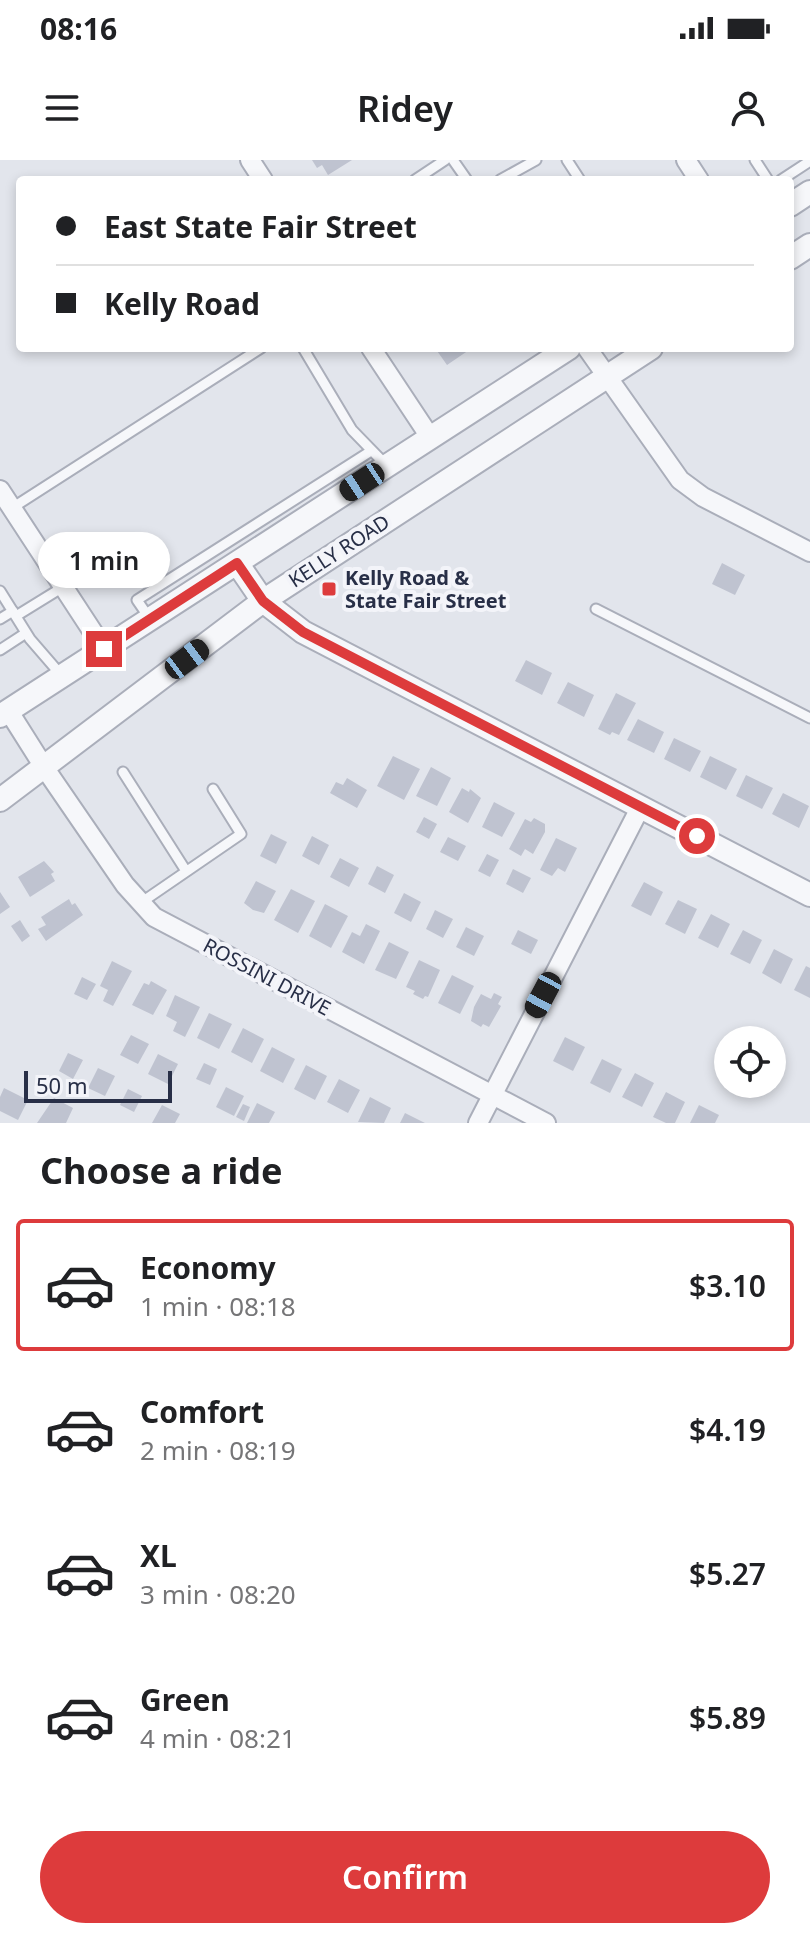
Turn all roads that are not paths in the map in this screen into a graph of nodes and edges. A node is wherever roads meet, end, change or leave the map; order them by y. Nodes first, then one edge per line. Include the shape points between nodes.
1 (445, 160) edge
2 (536, 160) edge
3 (810, 161) edge
4 (421, 176) edge
5 (507, 176) edge
6 (787, 176) edge
7 (255, 352) edge
8 (305, 352) edge
9 (374, 352) edge
10 (563, 352) edge
11 (590, 352) edge
12 (645, 352) edge
13 (606, 377) junction
14 (430, 437) junction
15 (379, 458) junction
16 (0, 490) edge
17 (12, 508) junction
18 (810, 552) edge
19 (237, 563) junction
20 (63, 587) junction
21 (0, 591) edge
22 (263, 601) junction
23 (596, 609) dead end
24 (14, 614) junction
25 (0, 619) edge
26 (150, 619) junction
27 (26, 633) junction
28 (104, 649) junction
29 (0, 650) edge
30 (62, 676) junction
31 (4, 713) edge
32 (810, 718) edge
33 (44, 767) junction
34 (123, 772) dead end
35 (213, 789) dead end
36 (0, 800) edge
37 (641, 806) junction
38 (186, 871) junction
39 (810, 895) edge
40 (139, 904) junction
41 (492, 1095) junction
42 (478, 1123) edge
43 (546, 1123) edge

1 - 4 lane
2 - 5 lane
3 - 6 lane
7 - 17 lane
8 - 15 lane via 352,430
9 - 14 street
10 - 14 street
11 - 13 street
12 - 13 street, KELLY ROAD
13 - 18 street via 692,491
13 - 22 street, KELLY ROAD
14 - 15 street
15 - 19 street
15 - 26 lane via 137,600
16 - 17 street
17 - 20 street
19 - 22 street
19 - 26 street
20 - 24 lane
20 - 28 street
21 - 24 lane
22 - 33 street, KELLY ROAD
22 - 37 street via 303,632
23 - 32 lane
24 - 25 lane
24 - 27 lane
26 - 28 street
27 - 29 lane
27 - 30 lane
28 - 30 street
30 - 31 street
31 - 33 street, ROSSINI DRIVE
33 - 36 street, KELLY ROAD
33 - 40 street, ROSSINI DRIVE
34 - 38 lane
35 - 38 lane via 241,834
37 - 39 street
37 - 41 street
38 - 40 lane
40 - 41 street, ROSSINI DRIVE via 166,925
41 - 42 street
41 - 43 street, ROSSINI DRIVE

